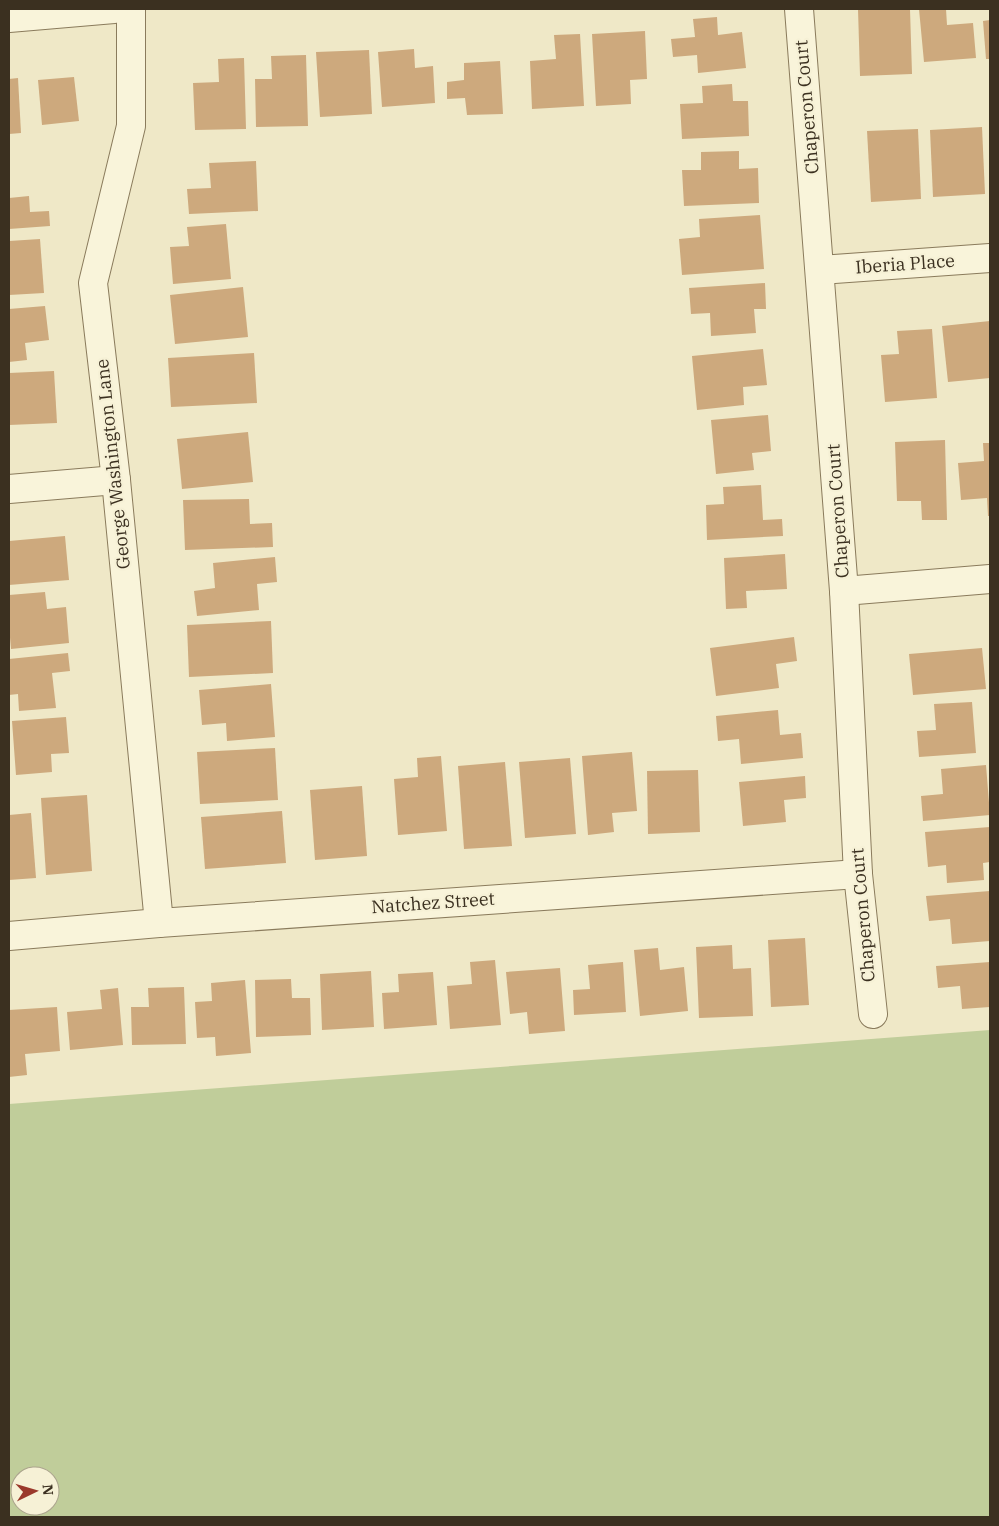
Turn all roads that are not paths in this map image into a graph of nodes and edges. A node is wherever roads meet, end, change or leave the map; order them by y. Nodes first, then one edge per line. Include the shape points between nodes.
1 (114, 9) edge
2 (131, 9) edge
3 (799, 9) edge
4 (9, 18) edge
5 (990, 258) edge
6 (820, 270) junction
7 (116, 480) junction
8 (9, 488) edge
9 (990, 579) edge
10 (844, 591) junction
11 (858, 874) junction
12 (159, 923) junction
13 (9, 936) edge
14 (873, 1014) dead end

1 - 4 street
2 - 7 street, George Washington Lane via 131,126 93,282
3 - 6 street, Chaperon Court
5 - 6 street, Iberia Place
6 - 10 street, Chaperon Court
7 - 8 street
7 - 12 street, George Washington Lane
9 - 10 street
10 - 11 street, Chaperon Court
11 - 12 street, Natchez Street
11 - 14 street, Chaperon Court
12 - 13 street, Natchez Street

